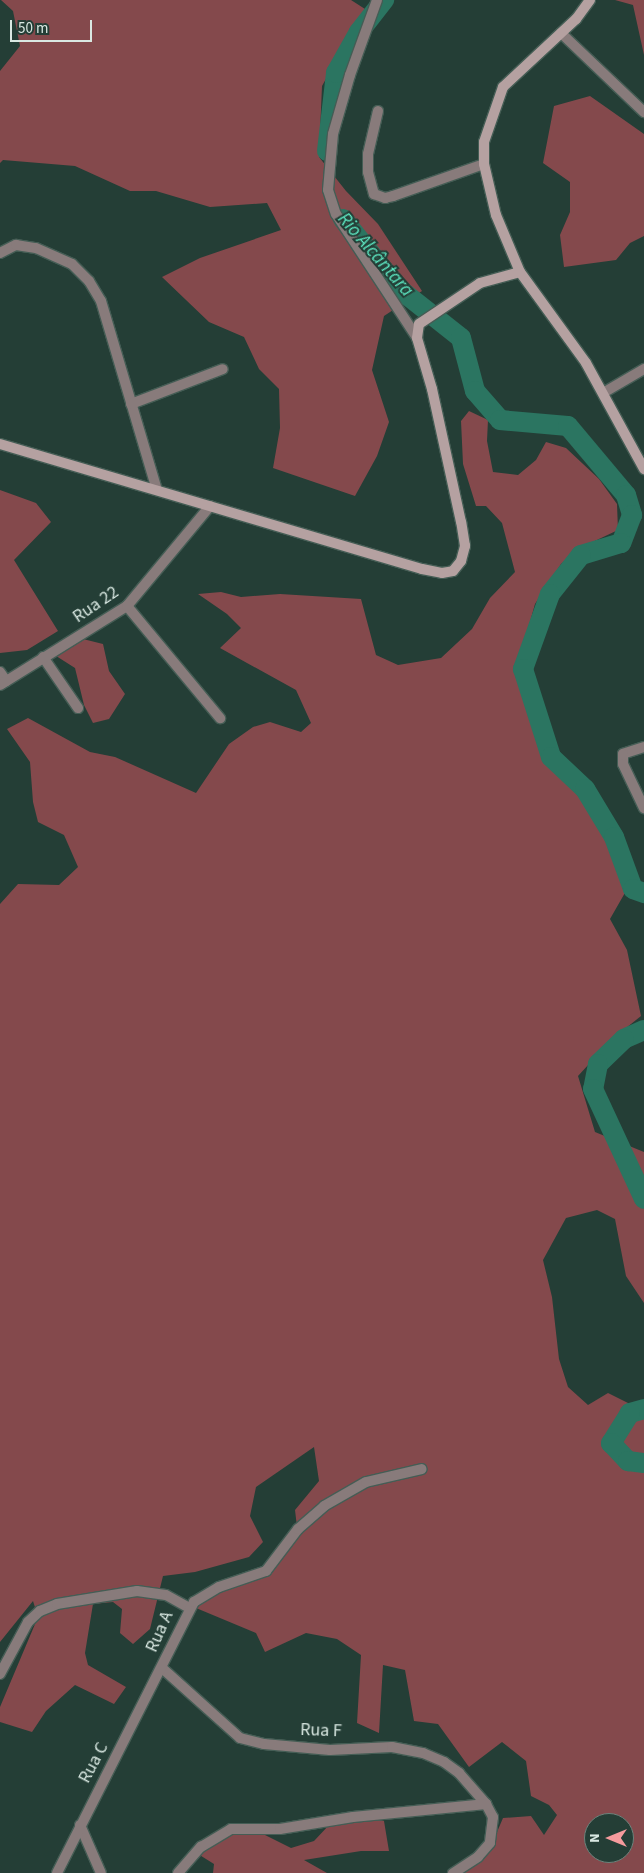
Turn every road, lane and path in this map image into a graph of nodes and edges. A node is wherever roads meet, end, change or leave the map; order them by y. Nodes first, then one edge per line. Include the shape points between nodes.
1 (377, 0) edge
2 (590, 0) edge
3 (561, 33) junction
4 (378, 111) dead end
5 (644, 112) edge
6 (484, 164) junction
7 (0, 254) edge
8 (520, 272) junction
9 (417, 338) junction
10 (223, 369) dead end
11 (644, 369) edge
12 (603, 393) junction
13 (131, 404) junction
14 (0, 444) edge
15 (644, 470) edge
16 (157, 490) junction
17 (210, 506) junction
18 (127, 606) junction
19 (43, 657) junction
20 (2, 679) edge
21 (78, 708) dead end
22 (220, 718) dead end
23 (644, 746) edge
24 (644, 808) edge
25 (422, 1469) dead end
26 (189, 1608) junction
27 (162, 1668) junction
28 (0, 1674) edge
29 (486, 1804) junction
30 (80, 1825) junction
31 (57, 1873) edge
32 (101, 1873) edge
33 (178, 1873) edge
34 (453, 1873) edge

1 - 9 street via 333,134 328,190 336,214
2 - 3 street
3 - 5 street
3 - 6 street via 503,87 484,142
4 - 6 street via 368,154 368,172 374,194 384,198 394,196
6 - 8 street via 496,215
7 - 13 street via 16,245 36,248 72,264 89,280 101,301
8 - 9 street via 480,283 440,308 419,324
8 - 12 street
9 - 17 street via 432,389 461,522 464,546 461,562 453,571 442,573 422,569
10 - 13 street
11 - 12 street
12 - 15 street
13 - 16 street
14 - 16 street
16 - 17 street
17 - 18 street, Rua 22
18 - 19 street, Rua 22
18 - 22 street
19 - 20 street, Rua 22
19 - 21 street
23 - 24 street via 623,754 623,764
25 - 26 street via 366,1482 324,1506 298,1529 266,1572 219,1587
26 - 27 street, Rua A
26 - 28 street via 166,1595 137,1591 57,1604 40,1611 28,1622
27 - 29 street, Rua F via 240,1738 264,1744 330,1750 392,1747 422,1753 459,1773
27 - 30 street, Rua C
29 - 33 street via 354,1817 280,1829 231,1829 201,1847
29 - 34 street, Rua F via 493,1817 490,1843 478,1858
30 - 31 street, Rua C
30 - 32 street

